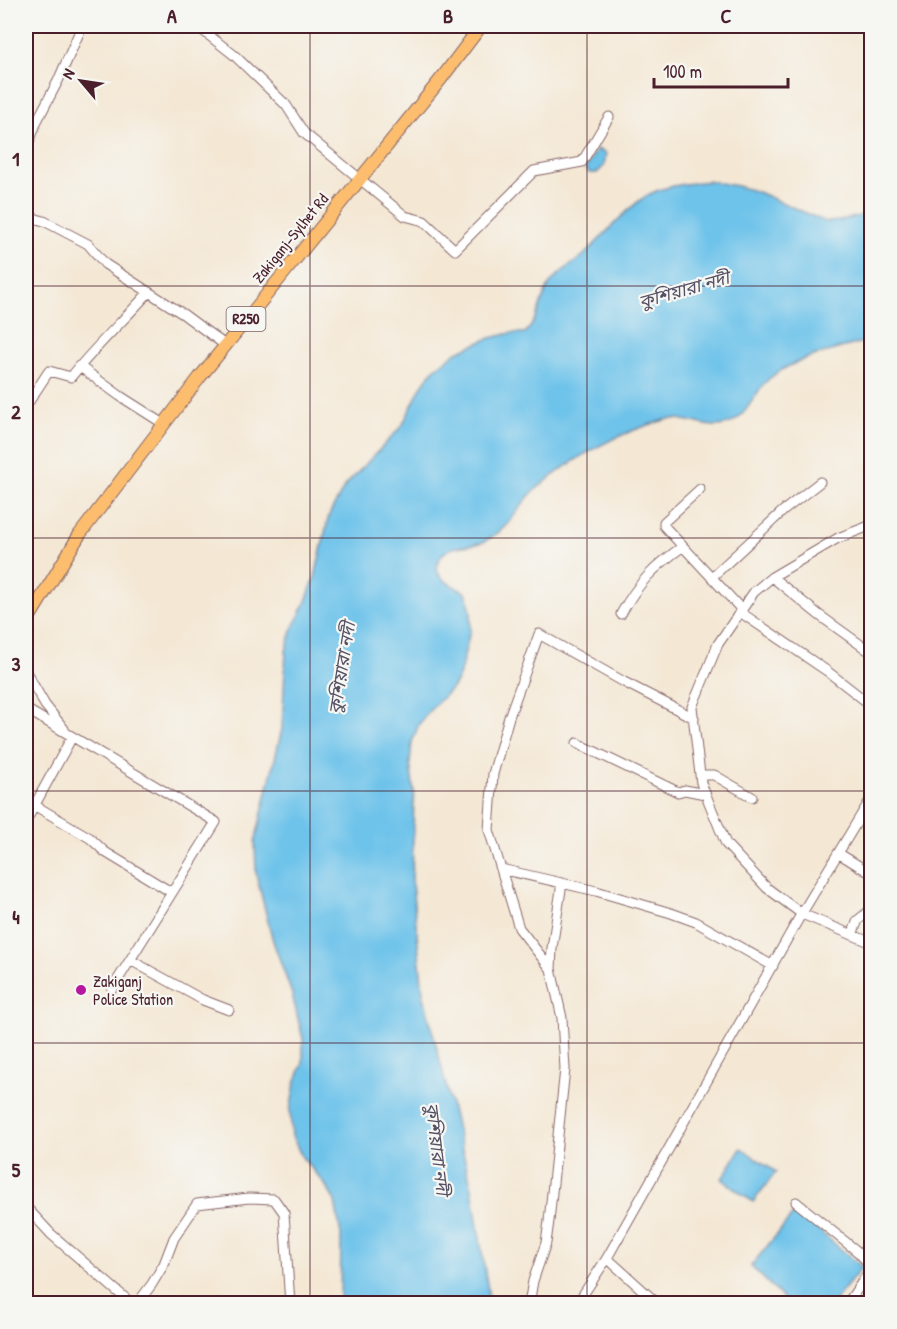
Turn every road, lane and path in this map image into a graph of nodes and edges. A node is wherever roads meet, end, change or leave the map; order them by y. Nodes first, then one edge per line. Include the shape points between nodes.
1 (82, 26) edge
2 (197, 26) edge
3 (481, 26) edge
4 (609, 117) dead end
5 (26, 150) edge
6 (359, 179) junction
7 (26, 216) edge
8 (148, 292) junction
9 (225, 345) junction
10 (79, 366) junction
11 (26, 406) edge
12 (164, 424) junction
13 (820, 482) dead end
14 (700, 489) dead end
15 (872, 525) edge
16 (682, 547) junction
17 (712, 577) junction
18 (772, 577) junction
19 (741, 611) junction
20 (621, 614) dead end
21 (26, 623) edge
22 (872, 653) edge
23 (26, 672) edge
24 (872, 706) edge
25 (26, 709) edge
26 (694, 718) junction
27 (72, 737) junction
28 (577, 743) dead end
29 (700, 775) junction
30 (705, 794) junction
31 (752, 797) dead end
32 (872, 797) edge
33 (34, 806) junction
34 (26, 821) edge
35 (838, 853) junction
36 (501, 869) junction
37 (872, 874) edge
38 (562, 883) junction
39 (171, 892) junction
40 (872, 909) edge
41 (802, 914) junction
42 (852, 935) junction
43 (872, 943) edge
44 (132, 961) junction
45 (773, 966) junction
46 (551, 969) junction
47 (112, 989) dead end
48 (229, 1011) dead end
49 (796, 1202) dead end
50 (26, 1207) edge
51 (607, 1258) junction
52 (872, 1267) edge
53 (132, 1303) edge
54 (290, 1304) edge
55 (529, 1304) edge
56 (577, 1304) edge
57 (658, 1304) edge
58 (847, 1304) edge

1 - 5 street
2 - 6 street via 286,105 304,133
3 - 6 main road, Zakiganj-Sylhet Rd / R250
4 - 6 street via 582,162 534,171 455,250 424,221 405,216
6 - 9 main road, Zakiganj-Sylhet Rd / R250
7 - 8 street via 88,244 105,264
8 - 9 street
8 - 10 street
9 - 12 main road, Zakiganj-Sylhet Rd / R250
10 - 11 street via 71,376 50,370
10 - 12 street
12 - 21 main road, Zakiganj-Sylhet Rd / R250 via 80,534
13 - 17 street
14 - 16 street via 664,522
15 - 18 street via 838,538
16 - 17 street
16 - 20 street via 644,579
17 - 19 street
18 - 19 street via 754,592
18 - 22 street
19 - 24 street
19 - 26 street via 718,644 692,707
23 - 27 street via 45,705
25 - 27 street
26 - 29 street
26 - 36 street via 539,634 493,774 489,830
27 - 33 street
27 - 39 street via 216,822
28 - 30 street via 678,792
29 - 30 street
29 - 31 street via 714,775
30 - 41 street via 726,844 767,888
32 - 35 street
33 - 34 street
33 - 39 street
35 - 37 street
35 - 41 street
36 - 38 street
36 - 46 street via 519,927
38 - 45 street via 696,922
38 - 46 street
39 - 44 street
40 - 42 street via 858,920
41 - 42 street
41 - 45 street
42 - 43 street
44 - 47 street
44 - 48 street
45 - 51 street
46 - 55 street via 562,1018 565,1069 546,1243
49 - 52 street
50 - 53 street via 51,1234
51 - 56 street
51 - 57 street
52 - 58 street
53 - 54 street via 152,1284 174,1238 197,1204 249,1198 274,1199 284,1213

